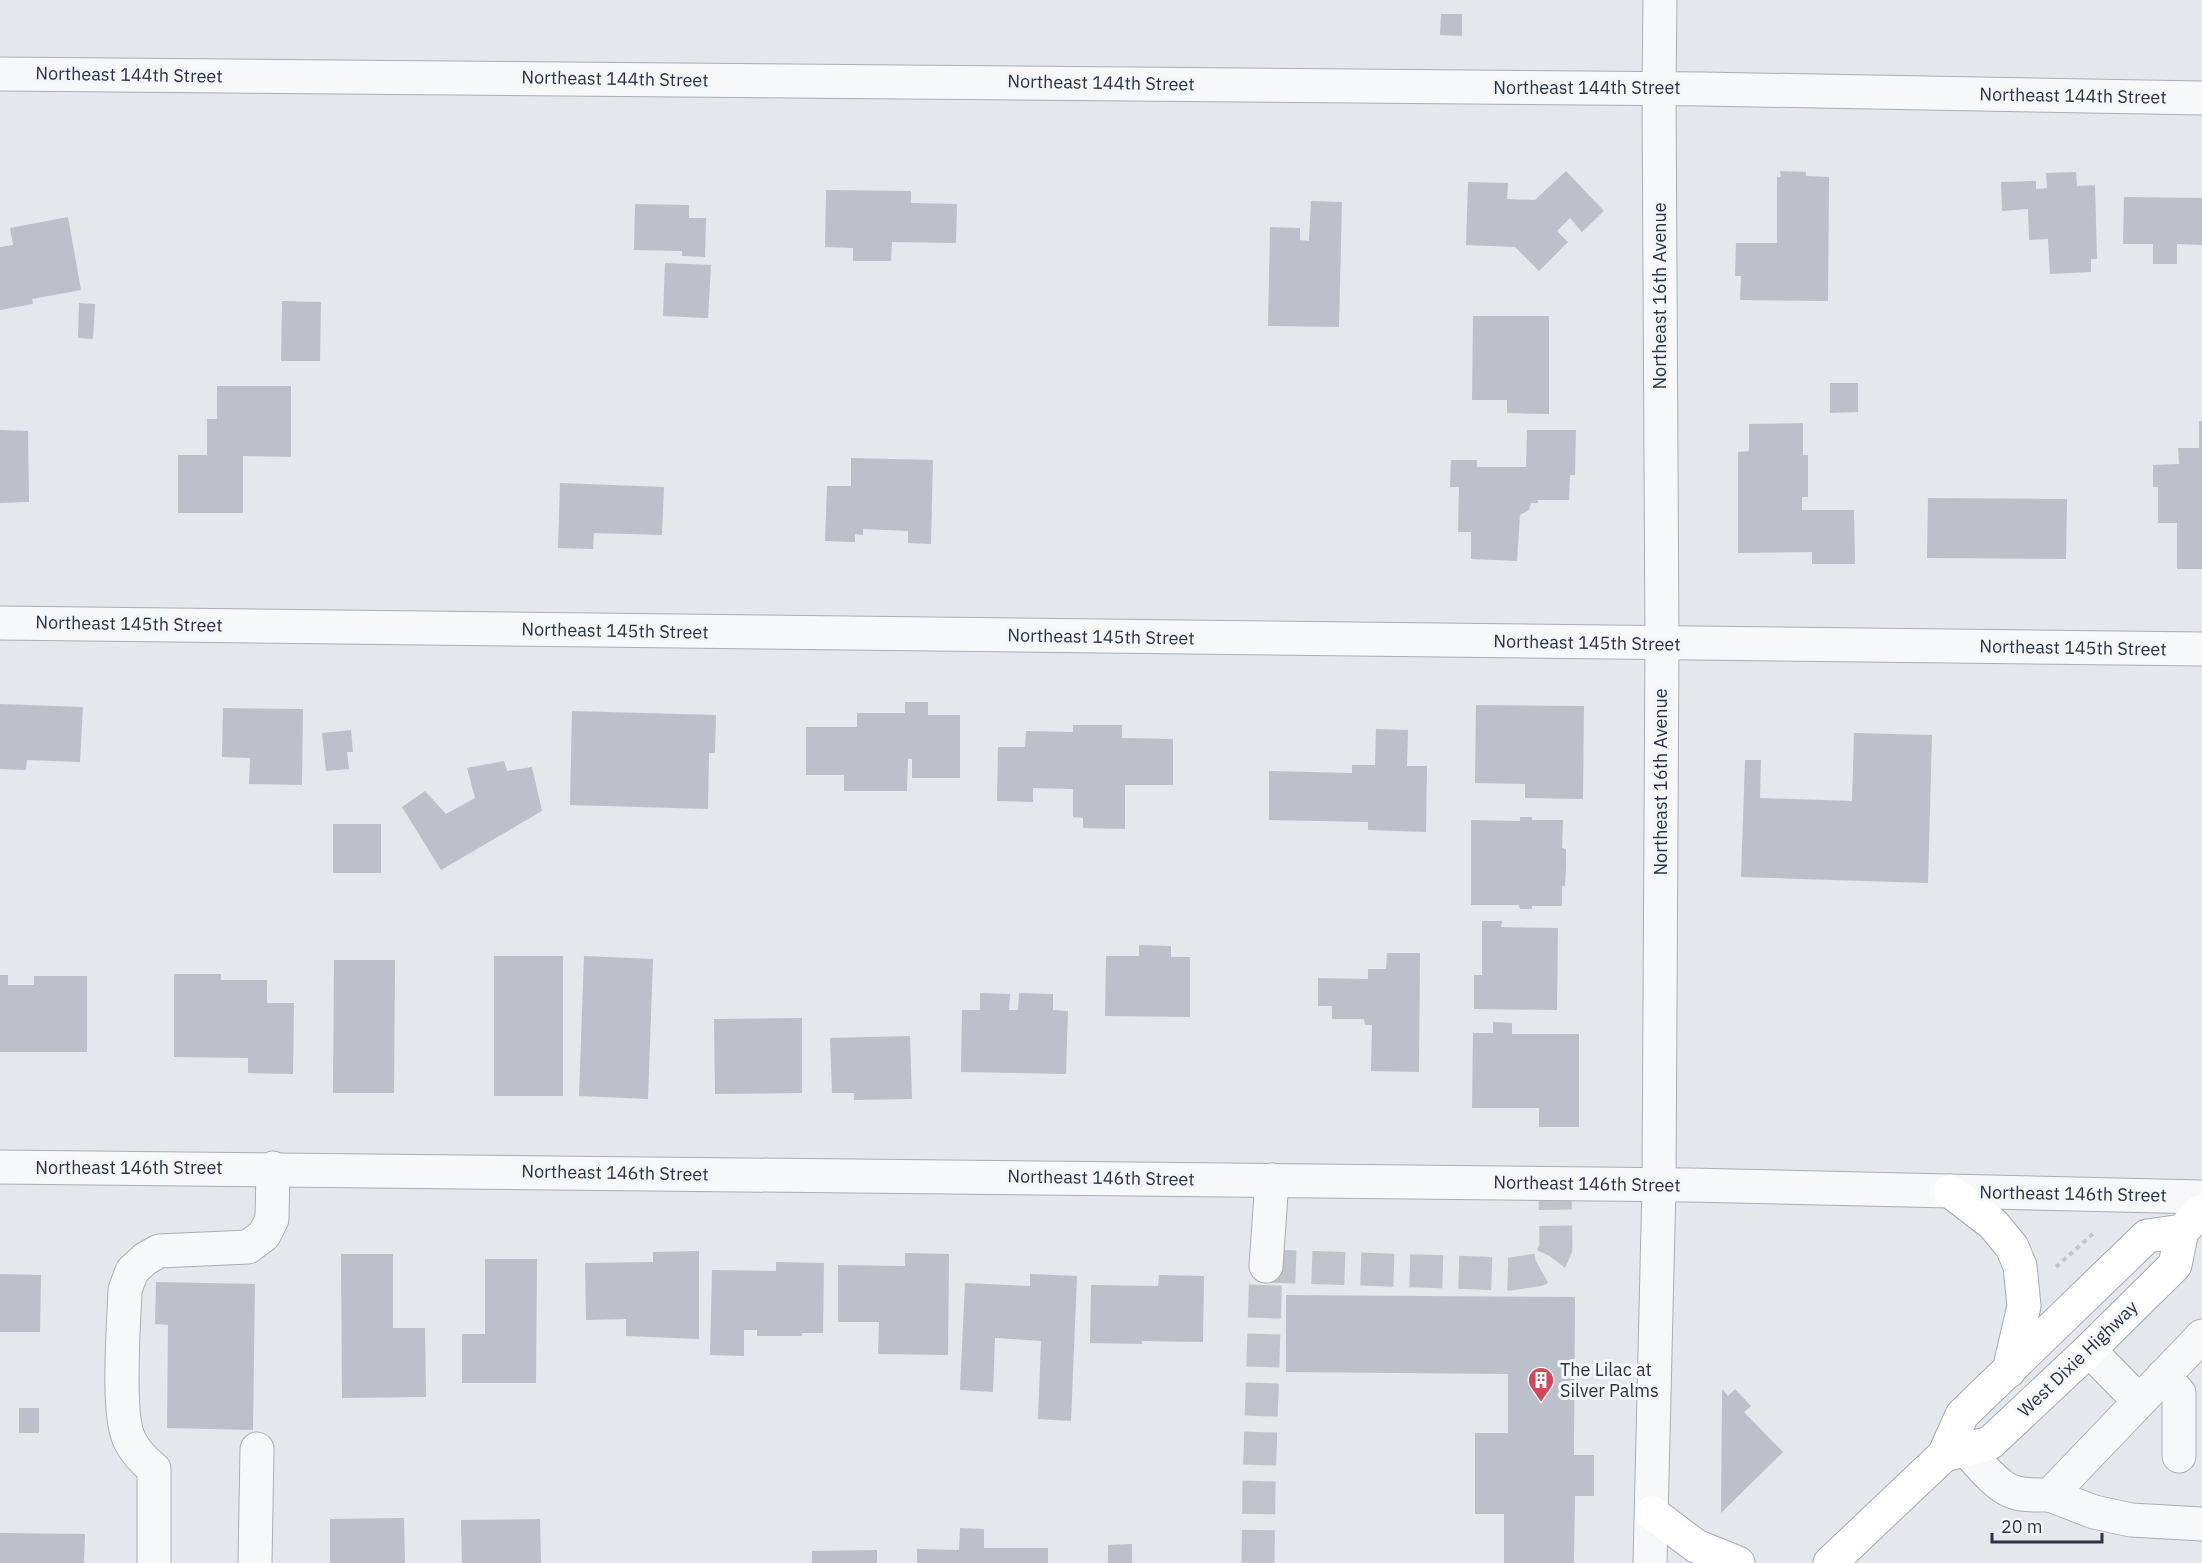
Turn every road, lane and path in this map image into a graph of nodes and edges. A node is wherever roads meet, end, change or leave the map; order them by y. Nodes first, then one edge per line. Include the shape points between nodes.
1 (1660, 0) edge
2 (0, 74) edge
3 (1659, 89) junction
4 (2202, 98) edge
5 (0, 623) edge
6 (1662, 644) junction
7 (2202, 649) edge
8 (0, 1167) edge
9 (273, 1168) junction
10 (1272, 1180) junction
11 (1659, 1185) junction
12 (1950, 1191) junction
13 (2202, 1197) edge
14 (2192, 1221) edge
15 (2095, 1232) dead end
16 (1266, 1266) dead end
17 (2050, 1271) dead end
18 (2202, 1336) edge
19 (2089, 1350) junction
20 (2009, 1371) junction
21 (2163, 1376) junction
22 (2139, 1401) junction
23 (256, 1449) dead end
24 (1954, 1452) junction
25 (2179, 1456) dead end
26 (2050, 1495) junction
27 (1652, 1513) junction
28 (2202, 1524) edge
29 (154, 1563) edge
30 (255, 1563) edge
31 (1650, 1563) edge
32 (1738, 1563) edge
33 (1830, 1563) edge

1 - 3 street, Northeast 16th Avenue
2 - 3 street, Northeast 144th Street
3 - 4 street, Northeast 144th Street
3 - 6 street, Northeast 16th Avenue
5 - 6 street, Northeast 145th Street
6 - 7 street, Northeast 145th Street
6 - 11 street, Northeast 16th Avenue
8 - 9 street, Northeast 146th Street
9 - 10 street, Northeast 146th Street
9 - 29 street via 272,1219 264,1235 248,1247 159,1251 132,1271 125,1290 123,1417 129,1440 154,1469
10 - 11 street, Northeast 146th Street
10 - 16 street
11 - 12 street, Northeast 146th Street
11 - 27 street, Northeast 16th Avenue
12 - 13 street, Northeast 146th Street
12 - 20 main road via 1993,1224 2012,1247 2020,1266 2024,1306
14 - 19 main road, West Dixie Highway via 2175,1264
14 - 20 main road, West Dixie Highway via 2147,1236
15 - 17 path
18 - 21 street
19 - 22 street
19 - 24 main road, West Dixie Highway via 1990,1443
20 - 24 main road, West Dixie Highway via 1962,1415
21 - 22 street
21 - 25 street via 2179,1393
22 - 26 street
23 - 30 street
24 - 26 street via 2010,1491
24 - 33 main road, West Dixie Highway
26 - 28 street via 2094,1512 2131,1520
27 - 31 street, Northeast 16th Avenue
27 - 32 main road via 1696,1546

